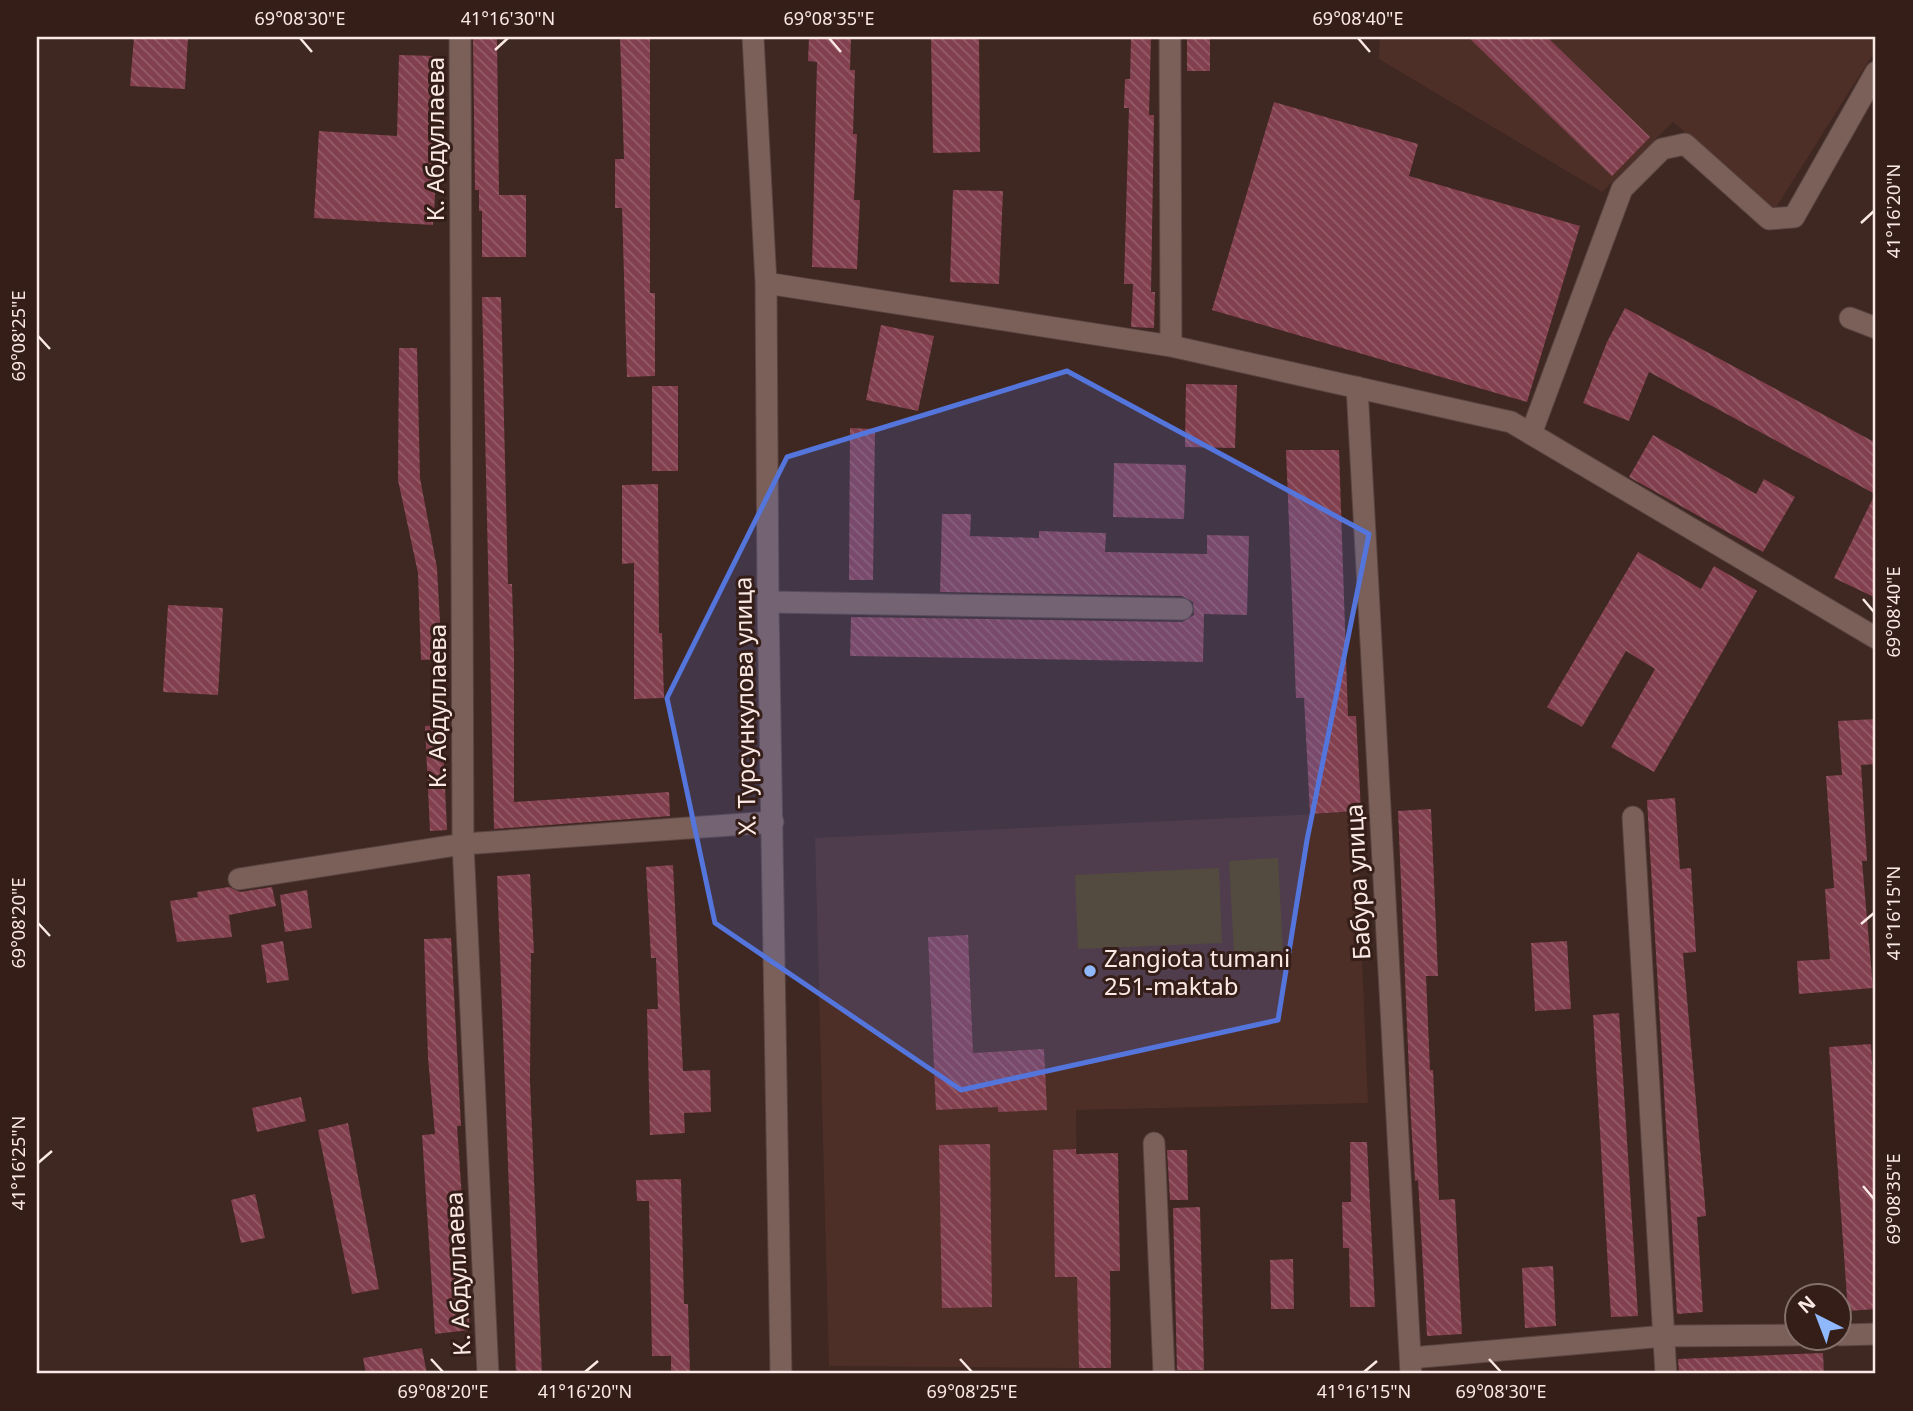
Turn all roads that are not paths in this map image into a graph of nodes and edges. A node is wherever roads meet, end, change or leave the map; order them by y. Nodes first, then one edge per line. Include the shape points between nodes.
1 (460, 37) edge
2 (753, 37) edge
3 (1170, 37) edge
4 (1876, 72) edge
5 (766, 283) junction
6 (1850, 318) dead end
7 (1876, 328) edge
8 (1171, 346) junction
9 (1357, 387) junction
10 (1531, 434) junction
11 (768, 601) junction
12 (1182, 609) dead end
13 (1876, 638) edge
14 (1633, 817) dead end
15 (773, 822) junction
16 (463, 844) junction
17 (239, 879) dead end
18 (1154, 1143) dead end
19 (1876, 1334) edge
20 (1784, 1335) edge
21 (1854, 1335) edge
22 (1665, 1336) junction
23 (1410, 1366) edge
24 (488, 1374) edge
25 (781, 1374) edge
26 (1164, 1374) edge
27 (1666, 1374) edge

1 - 16 street, К. Абдуллаева
2 - 5 street, Х. Турсункулова улица
3 - 8 street
4 - 10 street via 1794,217 1769,219 1685,144 1662,149 1622,190
5 - 8 street
5 - 11 street, Х. Турсункулова улица
6 - 7 street
8 - 9 street
9 - 10 street via 1511,422
9 - 23 street, Бабура улица
10 - 13 street
11 - 12 street
11 - 15 street, Х. Турсункулова улица
14 - 22 street
15 - 16 street
15 - 25 street, Х. Турсункулова улица
16 - 17 street
16 - 24 street, К. Абдуллаева
18 - 26 street
19 - 21 street
20 - 22 street
22 - 23 street
22 - 27 street

